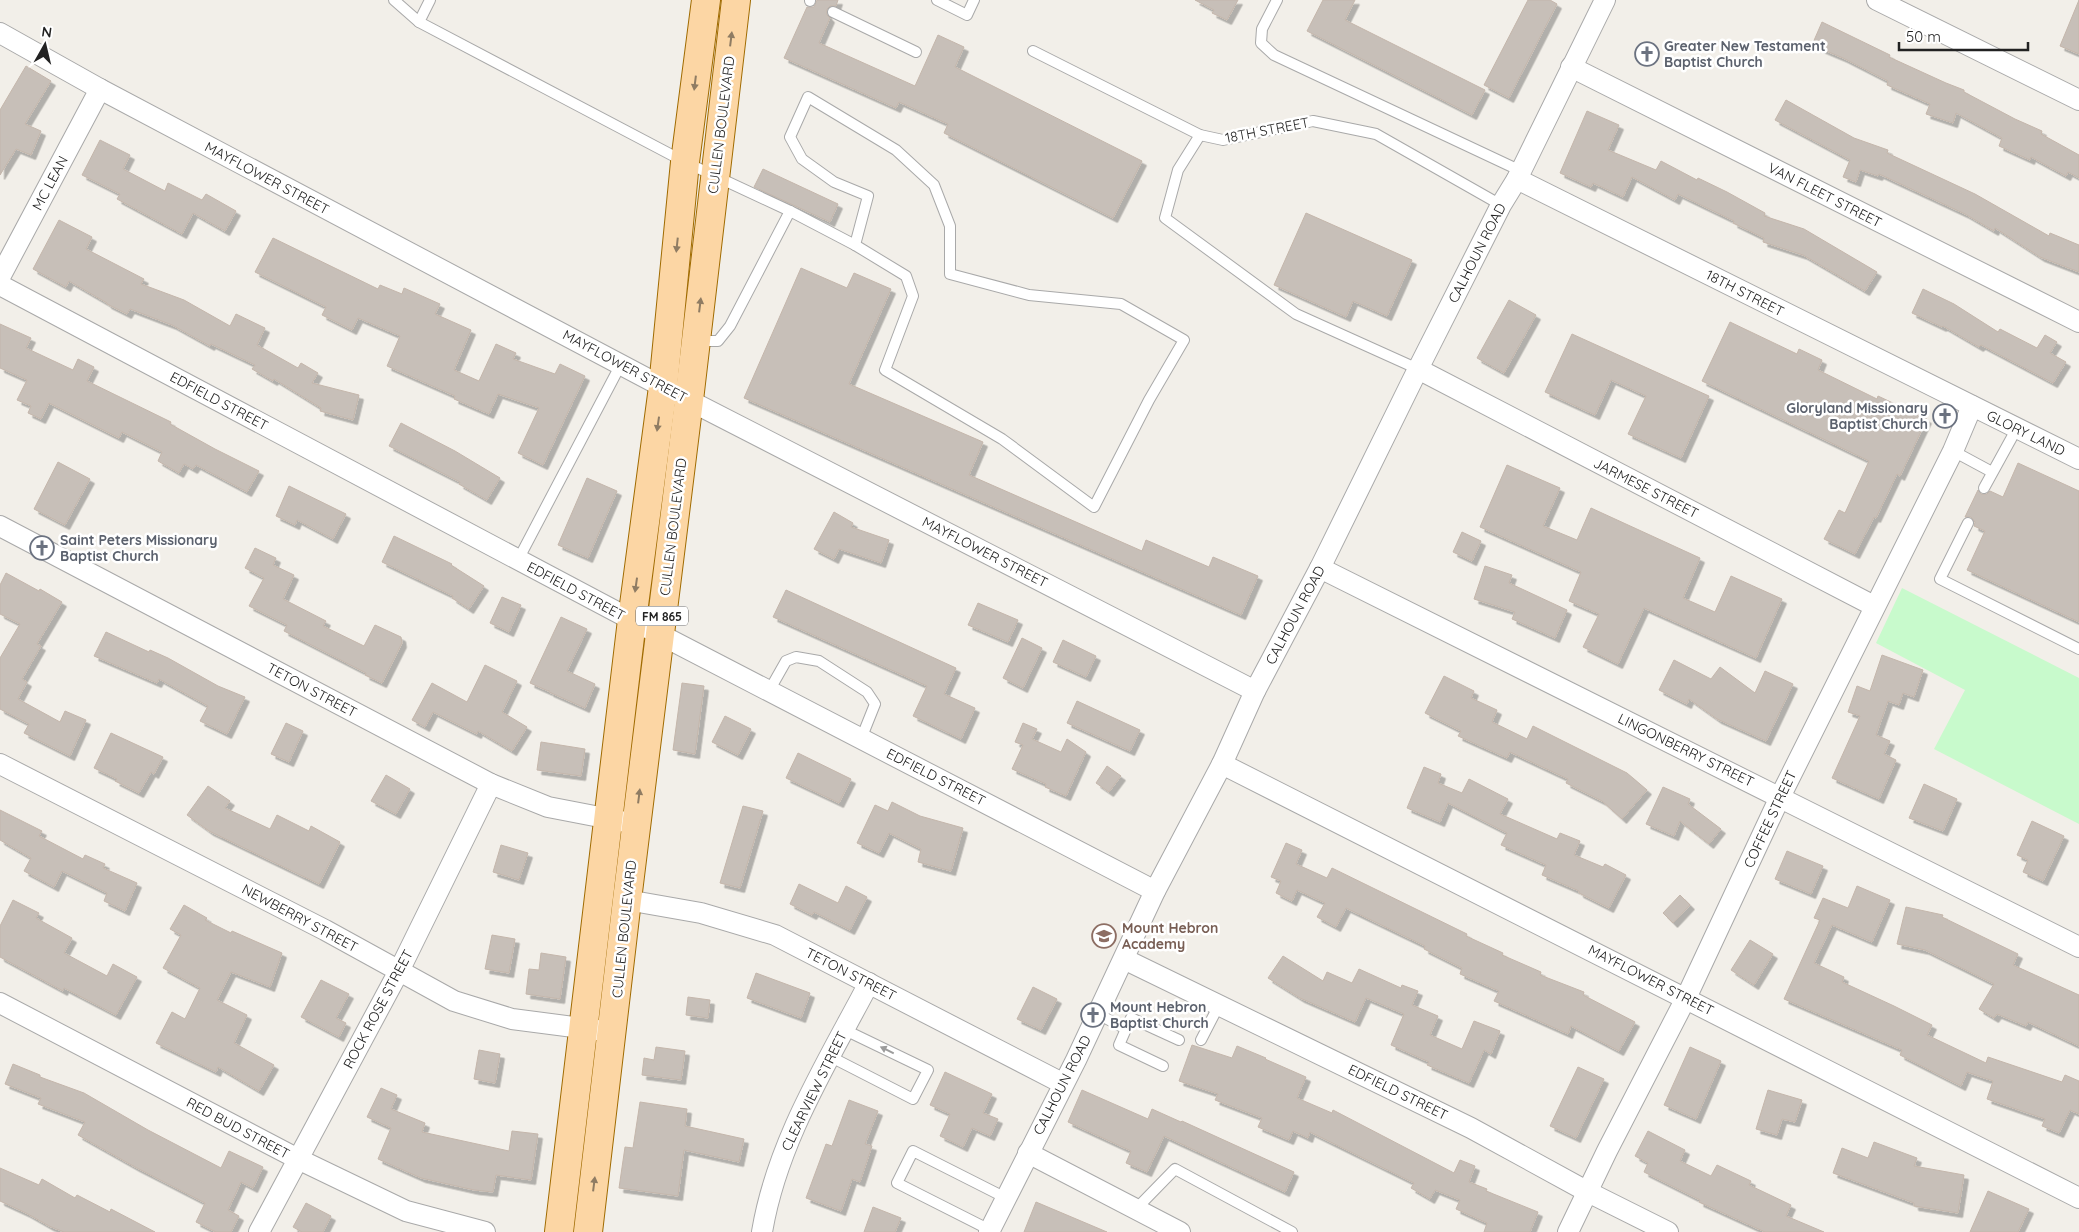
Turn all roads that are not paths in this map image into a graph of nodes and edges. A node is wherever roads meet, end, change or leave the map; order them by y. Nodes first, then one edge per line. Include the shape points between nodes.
1 (394, 0) edge
2 (430, 0) edge
3 (706, 0) edge
4 (736, 0) edge
5 (937, 0) edge
6 (974, 0) edge
7 (1277, 0) edge
8 (1605, 0) edge
9 (1877, 0) edge
10 (948, 3) edge
11 (833, 12) dead end
12 (418, 22) junction
13 (0, 33) edge
14 (1033, 51) dead end
15 (916, 52) dead end
16 (1571, 66) junction
17 (100, 90) junction
18 (2079, 100) edge
19 (1200, 135) junction
20 (685, 162) junction
21 (1519, 175) junction
22 (715, 176) junction
23 (1501, 205) junction
24 (790, 211) junction
25 (854, 245) junction
26 (0, 277) edge
27 (0, 285) edge
28 (2079, 322) edge
29 (696, 342) junction
30 (621, 364) junction
31 (1418, 369) junction
32 (663, 387) junction
33 (689, 400) junction
34 (1972, 406) junction
35 (2017, 428) junction
36 (1953, 451) junction
37 (2079, 459) edge
38 (1992, 472) junction
39 (1984, 488) dead end
40 (1968, 523) dead end
41 (0, 526) edge
42 (518, 560) junction
43 (1320, 568) junction
44 (1874, 606) junction
45 (632, 620) junction
46 (660, 634) junction
47 (2079, 649) edge
48 (769, 691) junction
49 (1255, 691) junction
50 (861, 739) junction
51 (0, 764) edge
52 (1222, 764) junction
53 (492, 784) junction
54 (1780, 797) junction
55 (608, 820) junction
56 (636, 824) junction
57 (1155, 891) junction
58 (599, 896) junction
59 (627, 900) junction
60 (2079, 947) edge
61 (1124, 959) junction
62 (399, 971) junction
63 (869, 983) junction
64 (1686, 998) junction
65 (0, 1003) edge
66 (1219, 1005) junction
67 (1098, 1014) junction
68 (584, 1028) junction
69 (1126, 1029) junction
70 (845, 1030) junction
71 (612, 1032) junction
72 (1179, 1040) dead end
73 (1201, 1040) dead end
74 (831, 1057) junction
75 (1163, 1066) dead end
76 (1062, 1083) junction
77 (1028, 1153) junction
78 (298, 1159) junction
79 (1588, 1192) junction
80 (1006, 1198) junction
81 (2079, 1198) edge
82 (1135, 1210) junction
83 (989, 1231) edge
84 (259, 1232) edge
85 (485, 1232) edge
86 (559, 1232) edge
87 (588, 1232) edge
88 (762, 1232) edge
89 (1180, 1232) edge
90 (1292, 1232) edge
91 (1568, 1232) edge
92 (1668, 1232) edge

1 - 12 lane
2 - 12 lane
3 -> 20 main road, CULLEN BOULEVARD / FM 865
22 -> 4 main road, CULLEN BOULEVARD / FM 865
5 - 10 lane
6 - 10 lane via 967,15
7 - 21 lane via 1262,29 1261,43 1274,55
8 - 16 street, CALHOUN ROAD
9 - 18 street
11 - 15 lane
12 - 20 lane
13 - 17 street, MAYFLOWER STREET
14 - 19 lane, 18TH STREET
16 - 21 street, CALHOUN ROAD
16 - 28 street, VAN FLEET STREET
17 - 26 street, MC LEAN
17 - 30 street, MAYFLOWER STREET
19 - 23 lane, 18TH STREET via 1224,140 1313,120 1376,134
19 - 31 lane via 1178,170 1165,218 1296,314
20 - 22 lane
20 -> 32 main road, CULLEN BOULEVARD / FM 865
21 - 23 street, CALHOUN ROAD
21 - 34 street, 18TH STREET
22 - 24 lane
29 -> 22 main road, CULLEN BOULEVARD / FM 865
23 - 31 street, CALHOUN ROAD
24 - 25 lane
24 - 29 lane via 730,326 718,341
25 - 25 lane via 868,196 834,182 802,160 790,137 808,97 896,150 934,185 950,226 950,274 1029,294 1121,304 1184,340 1094,507 1002,440 885,370 913,296 906,276
27 - 42 street, EDFIELD STREET
29 - 33 main road, CULLEN BOULEVARD / FM 865
30 - 32 street, MAYFLOWER STREET
30 - 42 lane
31 - 43 street, CALHOUN ROAD
31 - 44 street, JARMESE STREET
32 - 33 street, MAYFLOWER STREET
32 -> 45 main road, CULLEN BOULEVARD / FM 865
33 - 46 main road, CULLEN BOULEVARD / FM 865
33 - 49 street, MAYFLOWER STREET
34 - 35 street, GLORY LAND
34 - 36 street, COFFEE STREET
35 - 37 street, GLORY LAND
35 - 38 lane
36 - 38 lane
36 - 44 street, COFFEE STREET
38 - 39 lane
40 - 47 lane via 1940,578
41 - 53 street, TETON STREET
42 - 45 street, EDFIELD STREET
43 - 49 street, CALHOUN ROAD
43 - 54 street, LINGONBERRY STREET
44 - 54 street, COFFEE STREET
45 - 46 street, EDFIELD STREET
45 - 55 main road, CULLEN BOULEVARD / FM 865
46 - 48 street, EDFIELD STREET
56 -> 46 main road, CULLEN BOULEVARD / FM 865
48 - 50 street, EDFIELD STREET
48 - 50 lane via 786,661 796,657 819,661 867,692 875,704
49 - 52 street, CALHOUN ROAD
50 - 57 street, EDFIELD STREET
51 - 62 street, NEWBERRY STREET
52 - 57 street, CALHOUN ROAD
52 - 64 street, MAYFLOWER STREET
53 - 55 street, TETON STREET via 548,808
53 - 62 street, ROCK ROSE STREET
54 - 60 street, LINGONBERRY STREET
54 - 64 street, COFFEE STREET
55 - 56 street, TETON STREET
55 - 58 main road, CULLEN BOULEVARD / FM 865
56 - 59 main road, CULLEN BOULEVARD / FM 865
57 - 61 street, CALHOUN ROAD
58 - 59 main road
58 - 68 main road, CULLEN BOULEVARD / FM 865
59 - 63 street, TETON STREET via 701,913 775,935
59 - 71 main road, CULLEN BOULEVARD / FM 865
61 - 66 street, EDFIELD STREET
61 - 67 street, CALHOUN ROAD
62 - 68 street, NEWBERRY STREET via 454,1001 512,1019
62 - 78 street, ROCK ROSE STREET
63 - 70 street, CLEARVIEW STREET
63 - 76 street, TETON STREET
64 - 79 street, COFFEE STREET
64 - 81 street, MAYFLOWER STREET
65 - 78 street, RED BUD STREET
66 - 73 lane
66 - 79 street, EDFIELD STREET via 1472,1128
67 - 69 lane
67 - 76 street, CALHOUN ROAD
68 - 71 street, NEWBERRY STREET
68 - 86 main road, CULLEN BOULEVARD / FM 865
69 - 72 lane via 1131,1018
69 - 75 lane via 1119,1045
70 - 74 street, CLEARVIEW STREET
74 -> 70 lane via 913,1099 928,1070
87 -> 71 main road, CULLEN BOULEVARD / FM 865
74 - 88 street, CLEARVIEW STREET via 787,1142 766,1206
76 - 77 street, CALHOUN ROAD
77 - 80 street, CALHOUN ROAD
77 - 82 street
78 - 84 street, ROCK ROSE STREET
78 - 85 street, RED BUD STREET via 406,1211
79 - 91 street, COFFEE STREET
79 - 92 street, EDFIELD STREET
80 - 83 street, CALHOUN ROAD
80 - 83 lane via 913,1152 909,1159 897,1183
82 - 89 street
82 - 90 lane via 1175,1169

